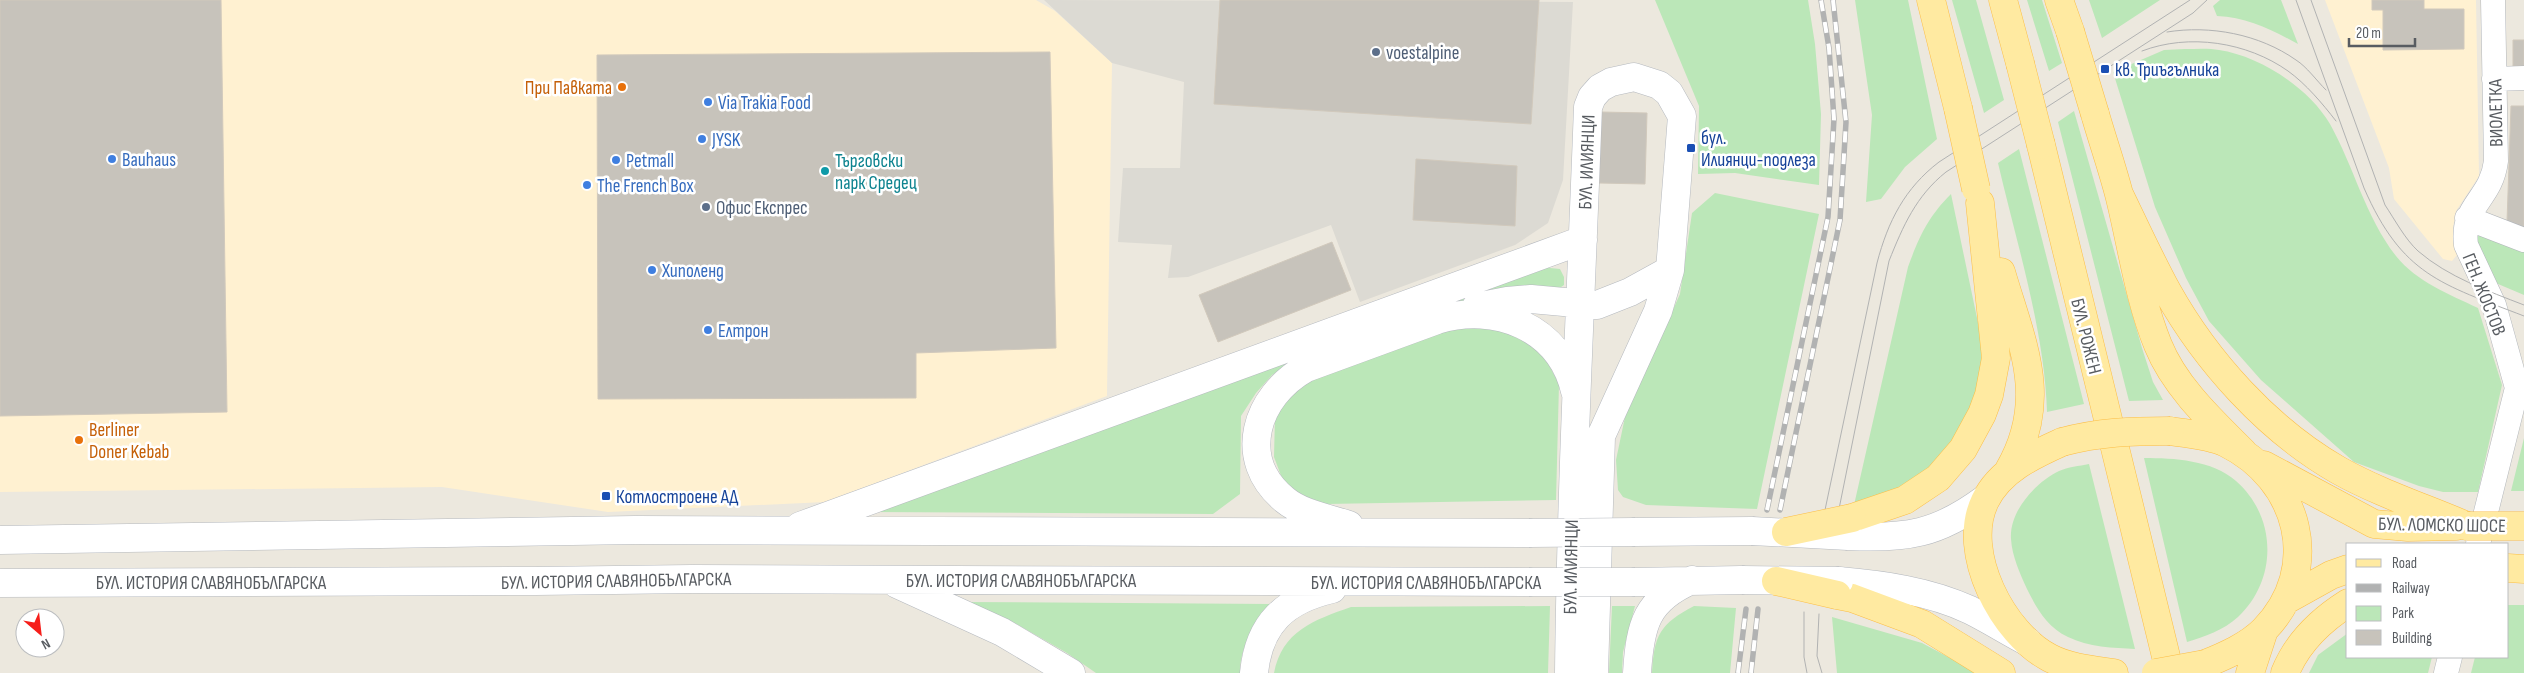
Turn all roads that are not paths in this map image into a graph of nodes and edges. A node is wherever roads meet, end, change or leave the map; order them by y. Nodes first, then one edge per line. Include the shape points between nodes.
1 (1931, 0) edge
2 (2002, 0) edge
3 (2059, 0) edge
4 (2493, 0) edge
5 (2524, 78) edge
6 (2494, 79) junction
7 (1978, 196) junction
8 (2120, 196) junction
9 (2467, 218) junction
10 (1583, 240) junction
11 (2524, 240) edge
12 (1670, 270) junction
13 (1582, 303) junction
14 (1437, 320) junction
15 (1578, 400) junction
16 (2249, 457) junction
17 (2010, 470) junction
18 (1986, 499) junction
19 (2524, 526) edge
20 (1850, 527) junction
21 (784, 532) junction
22 (1374, 533) junction
23 (2473, 535) edge
24 (0, 540) edge
25 (2509, 568) edge
26 (2524, 568) edge
27 (2346, 570) edge
28 (886, 580) junction
29 (1692, 580) junction
30 (0, 583) edge
31 (1356, 583) junction
32 (1838, 588) junction
33 (2286, 600) junction
34 (2346, 604) edge
35 (2264, 630) junction
36 (2047, 658) edge
37 (2450, 658) edge
38 (1071, 673) edge
39 (1254, 673) edge
40 (1569, 673) edge
41 (1594, 673) edge
42 (1637, 673) edge
43 (2001, 673) edge
44 (2114, 673) edge
45 (2156, 673) edge
46 (2170, 673) edge
47 (2250, 673) edge
48 (2285, 673) edge
49 (2446, 673) edge

1 - 7 main road, bridge
2 - 46 main road, БУЛ. РОЖЕН, bridge via 2041,145
3 - 8 main road, bridge
4 - 6 street, ВИОЛЕТКА
5 - 6 street
6 - 9 street, ВИОЛЕТКА via 2494,174 2490,187
7 - 17 main road via 2030,377 2031,408 2021,447
7 - 20 main road via 1996,358 1990,395 1963,449 1938,478 1905,500
8 - 16 main road via 2158,346 2200,409
8 - 23 main road via 2167,291 2187,323 2209,354 2258,407 2309,451 2337,470
9 - 11 street
9 - 23 street, ГЕН. ЖОСТОВ via 2466,245 2494,304 2517,388
10 - 12 main road, БУЛ. ИЛИЯНЦИ via 1588,107 1592,96 1611,82 1634,78 1647,80 1669,93 1682,116
10 - 13 main road, БУЛ. ИЛИЯНЦИ
10 - 21 main road
12 - 13 main road via 1614,299 1597,304
12 - 41 main road, БУЛ. ИЛИЯНЦИ via 1658,311 1601,436
13 - 14 main road via 1557,299 1508,300
13 - 15 main road, БУЛ. ИЛИЯНЦИ
14 - 15 main road via 1470,313 1488,314 1520,323 1535,332 1558,355
14 - 22 main road via 1306,368 1283,383 1266,405 1257,430 1258,456 1277,493 1296,508
15 - 40 main road, БУЛ. ИЛИЯНЦИ via 1571,509
16 - 17 main road, bridge via 2224,442 2207,437 2121,431 2062,442
16 - 23 main road, БУЛ. ЛОМСКО ШОСЕ via 2374,524
16 - 33 main road via 2270,475 2286,500 2295,525 2298,558
17 - 18 main road
18 - 20 main road via 1954,520 1919,533 1896,537
18 - 36 main road via 1978,537 1989,588 2004,614
19 - 23 main road, БУЛ. ЛОМСКО ШОСЕ, bridge
20 - 22 main road, bridge via 1786,532
21 - 22 main road
21 - 24 main road via 635,530
25 - 26 main road
27 - 33 main road
28 - 30 main road, БУЛ. ИСТОРИЯ СЛАВЯНОБЪЛГАРСКА
28 - 31 main road, БУЛ. ИСТОРИЯ СЛАВЯНОБЪЛГАРСКА
28 - 38 main road via 1002,632
29 - 31 main road, БУЛ. ИСТОРИЯ СЛАВЯНОБЪЛГАРСКА, bridge
29 - 32 main road, БУЛ. ИСТОРИЯ СЛАВЯНОБЪЛГАРСКА, bridge via 1776,581
29 - 42 main road via 1674,588 1655,603 1644,624
31 - 39 main road via 1301,600 1273,619 1262,635
32 - 36 main road via 1888,585 1930,596 1970,610
32 - 43 main road via 1852,598 1922,624
33 - 35 main road
34 - 48 main road via 2320,623 2302,642
35 - 45 main road, bridge via 2238,649 2205,664
35 - 47 main road
36 - 44 main road
37 - 49 street

